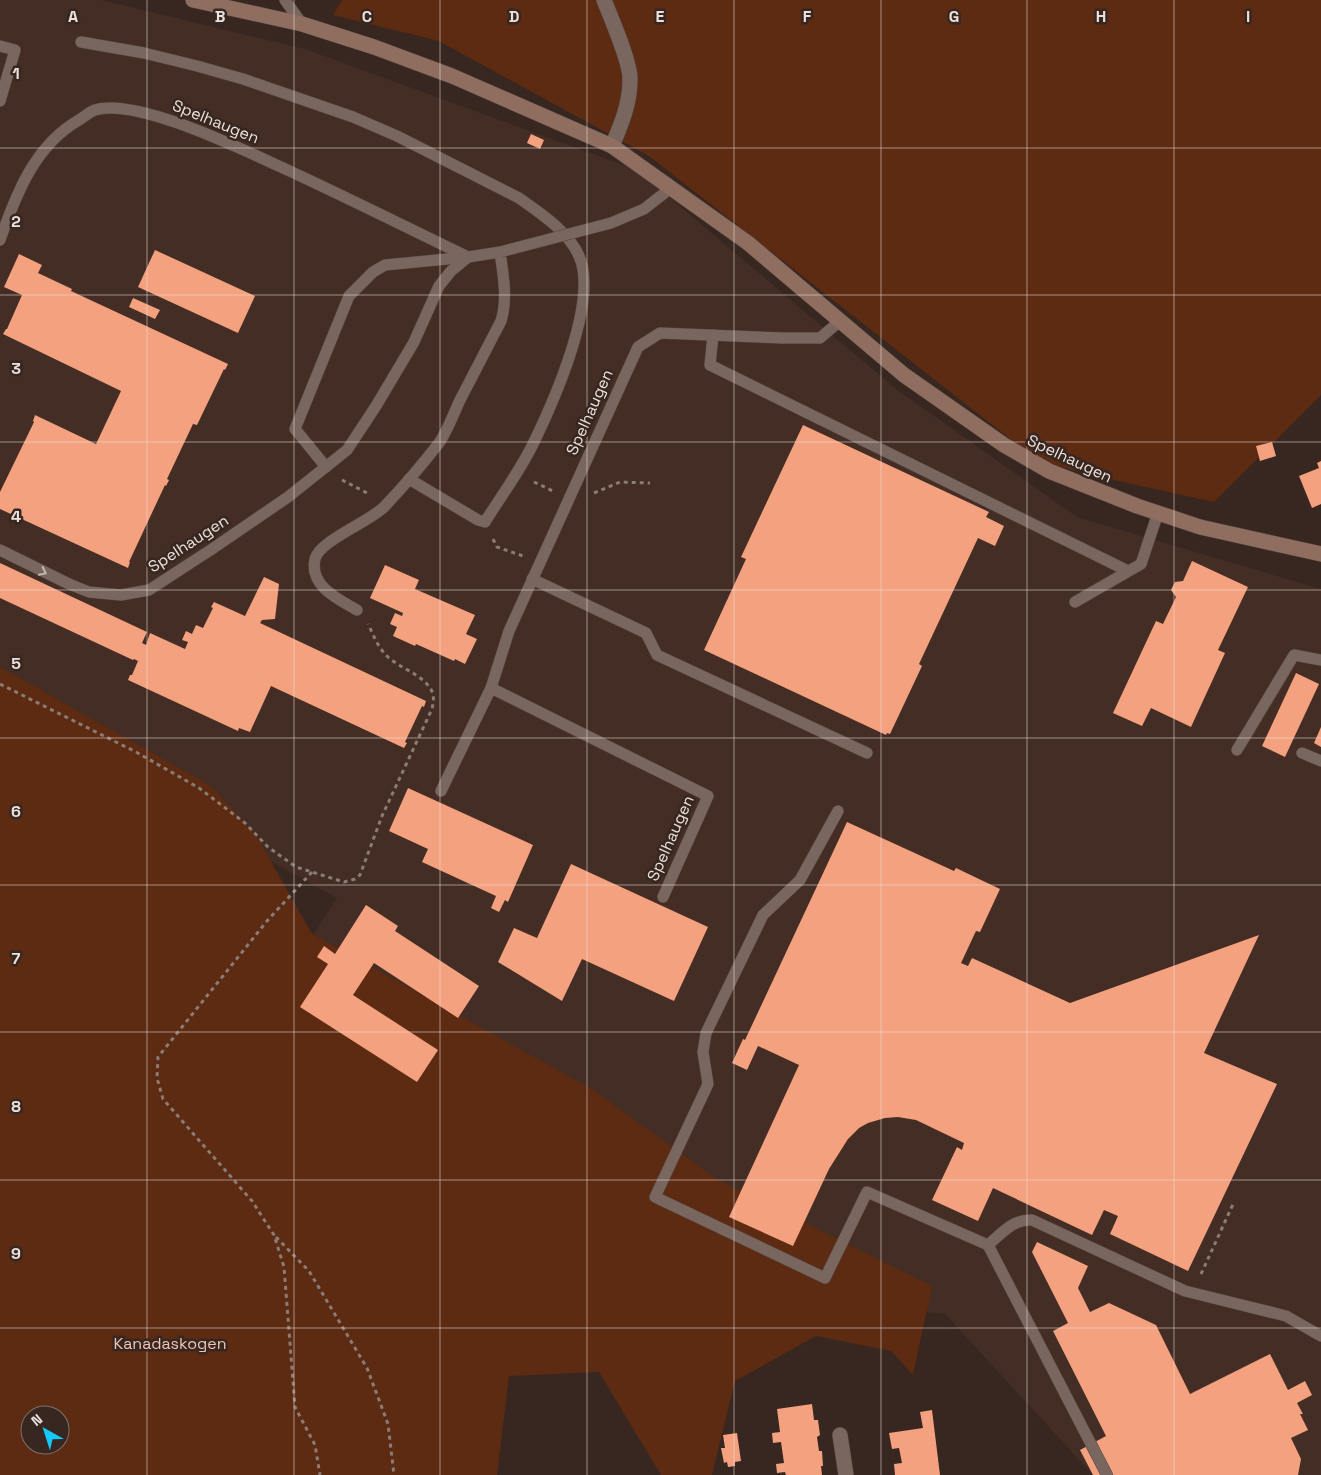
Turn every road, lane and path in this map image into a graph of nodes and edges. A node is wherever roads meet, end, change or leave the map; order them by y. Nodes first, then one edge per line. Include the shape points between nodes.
1 (193, 0) edge
2 (285, 0) edge
3 (604, 0) edge
4 (302, 24) junction
5 (81, 42) dead end
6 (0, 46) edge
7 (0, 101) edge
8 (612, 146) junction
9 (671, 188) junction
10 (0, 240) edge
11 (500, 252) junction
12 (468, 257) junction
13 (840, 321) junction
14 (713, 335) junction
15 (326, 467) junction
16 (516, 473) junction
17 (409, 479) junction
18 (650, 483) dead end
19 (594, 493) dead end
20 (569, 499) junction
21 (387, 504) junction
22 (1158, 513) junction
23 (485, 522) junction
24 (0, 550) edge
25 (1321, 554) edge
26 (540, 562) junction
27 (1128, 571) junction
28 (532, 579) junction
29 (1075, 602) dead end
30 (357, 610) joint
31 (1321, 660) edge
32 (0, 684) edge
33 (491, 688) junction
34 (1237, 750) dead end
35 (867, 752) dead end
36 (1302, 753) dead end
37 (1321, 761) edge
38 (441, 791) dead end
39 (838, 811) dead end
40 (312, 872) junction
41 (663, 897) dead end
42 (1234, 1202) dead end
43 (274, 1236) junction
44 (988, 1244) junction
45 (1189, 1292) junction
46 (1321, 1336) edge
47 (840, 1435) dead end
48 (320, 1475) edge
49 (394, 1475) edge
50 (846, 1475) edge
51 (1107, 1475) edge

1 - 4 main road, Spelhaugen
2 - 4 lane
3 - 8 street via 631,78 623,119
4 - 8 main road, Spelhaugen via 452,76
5 - 16 lane via 198,66 353,117 519,198 555,226 578,254 584,269 585,290 567,366 533,444
6 - 7 lane via 15,50
8 - 9 main road, Spelhaugen
9 - 11 lane, bridge via 644,209 611,223
9 - 13 main road, Spelhaugen via 748,243
10 - 12 lane, Spelhaugen via 30,168 46,146 63,128 94,110 108,109 156,116 210,135
11 - 12 lane
11 - 17 lane via 505,307 501,321 440,442
12 - 15 lane, Spelhaugen via 439,286 414,342 347,450
12 - 15 lane via 385,265 373,272 349,296 295,429
13 - 14 lane, Spelhaugen via 820,338
13 - 22 main road, Spelhaugen via 904,375 1004,445 1049,471
14 - 20 lane, Spelhaugen via 660,333 638,346
14 - 27 lane via 710,365
15 - 21 path
24 -> 15 lane, Spelhaugen via 88,592 121,595 149,590
16 - 20 path
16 - 23 lane
17 - 21 lane
17 - 23 lane
18 - 19 path via 620,482
20 - 26 lane, Spelhaugen
21 - 30 lane via 368,520 322,548 316,556 314,569 324,589
22 - 25 main road, Spelhaugen via 1200,527
22 - 27 lane via 1141,564
23 - 26 path via 497,547
26 - 28 lane, Spelhaugen
27 - 29 lane
28 - 33 lane, Spelhaugen via 509,631
28 - 35 lane via 646,633 657,655
30 - 40 path via 365,618 382,651 430,689 432,709 382,816 360,875 344,882
31 - 34 lane via 1294,654
32 - 40 path via 136,752 199,788 245,823 268,847 296,867
33 - 38 lane, Spelhaugen
33 - 41 lane, Spelhaugen via 708,796
36 - 37 lane
39 - 44 lane via 800,880 763,915 706,1034 703,1052 708,1084 655,1198 825,1278 867,1192
40 - 43 path via 267,922 158,1057 157,1078 163,1099 252,1201
42 - 45 path
43 - 48 path via 284,1267 295,1407 315,1445
43 - 49 path via 308,1271 367,1368 388,1424
44 - 45 lane via 1021,1220 1032,1220
44 - 51 lane
45 - 46 lane via 1286,1316
47 - 50 street

